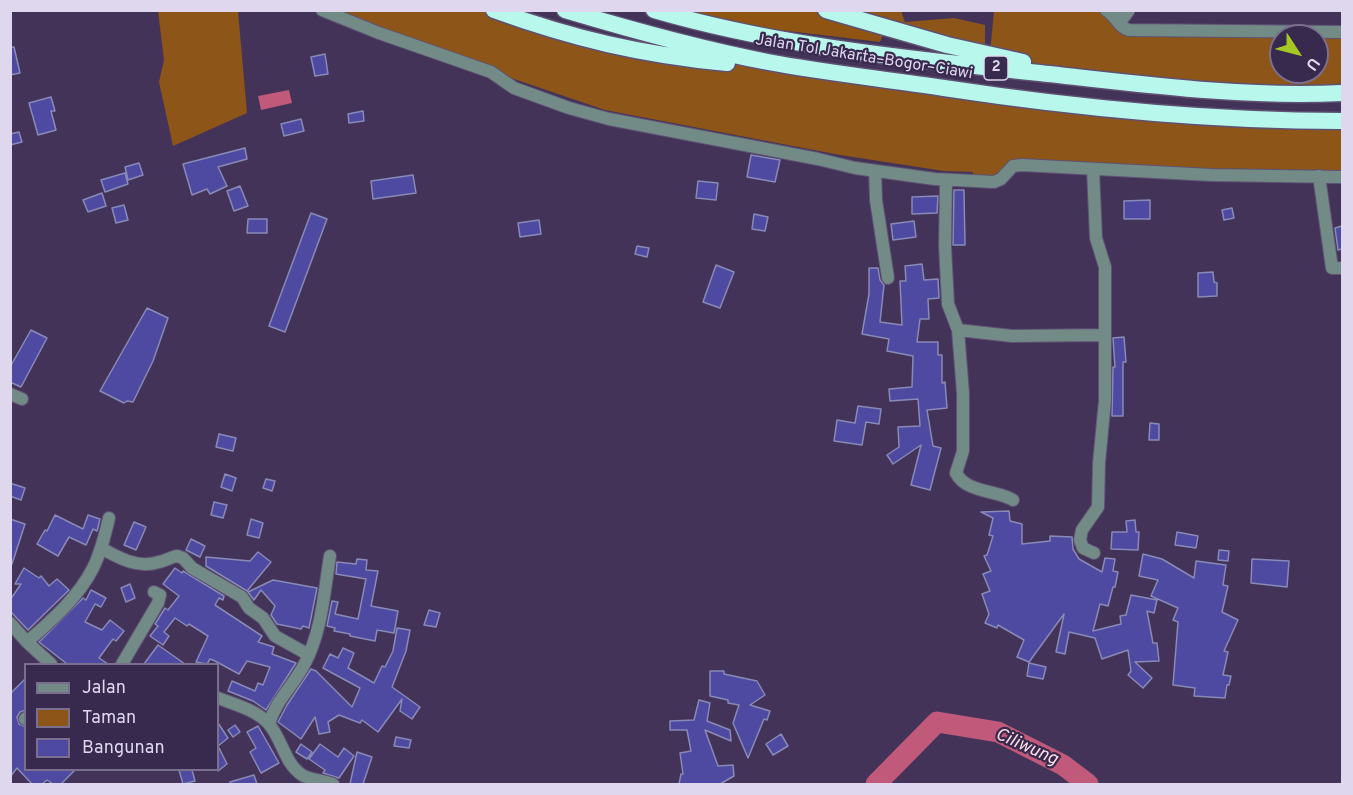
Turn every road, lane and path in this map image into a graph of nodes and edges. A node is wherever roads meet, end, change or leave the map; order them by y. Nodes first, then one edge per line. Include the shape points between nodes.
1 (322, 10) edge
2 (494, 10) edge
3 (566, 10) edge
4 (654, 10) edge
5 (826, 10) edge
6 (1129, 10) edge
7 (1109, 13) edge
8 (1342, 32) edge
9 (809, 69) junction
10 (1155, 86) junction
11 (1342, 93) edge
12 (1342, 122) edge
13 (1094, 169) junction
14 (875, 171) junction
15 (1319, 176) junction
16 (1342, 177) edge
17 (946, 180) junction
18 (1342, 268) edge
19 (888, 278) dead end
20 (958, 330) junction
21 (1104, 335) junction
22 (1013, 500) dead end
23 (109, 519) dead end
24 (101, 548) junction
25 (1094, 553) dead end
26 (330, 556) dead end
27 (154, 592) dead end
28 (10, 623) edge
29 (27, 642) junction
30 (309, 655) junction
31 (50, 663) edge
32 (123, 663) edge
33 (219, 698) edge
34 (269, 724) junction
35 (333, 784) edge

1 - 14 street via 491,72 514,88 596,116
2 - 9 highway via 576,38 643,52
3 - 9 highway, Jalan Tol Jakarta–Bogor–Ciawi / 2 via 705,48
4 - 10 highway, Jalan Tol Jakarta–Bogor–Ciawi / 2 via 854,52
5 - 10 highway via 947,45
6 - 7 street via 1124,17
7 - 8 street via 1130,30
9 - 12 highway, Jalan Tol Jakarta–Bogor–Ciawi / 2 via 984,95 1139,112
10 - 11 highway, Jalan Tol Jakarta–Bogor–Ciawi / 2 via 1304,95
13 - 15 street
13 - 17 street via 1016,165 994,182
13 - 21 street via 1096,238 1105,267
14 - 17 street
14 - 19 street
15 - 16 street
15 - 18 street via 1332,268
17 - 20 street via 948,304
20 - 21 street via 1012,336
20 - 22 street via 963,451 957,476
21 - 25 street via 1099,501 1080,540 1083,548
23 - 24 street
24 - 29 street via 77,592
24 - 30 street via 144,565 177,555 183,558 192,568 242,597 275,636
26 - 30 street via 318,630
27 - 32 street via 160,595 158,603
28 - 29 street
29 - 31 street
30 - 34 street via 278,702
33 - 34 street
34 - 35 street via 290,762 304,777

